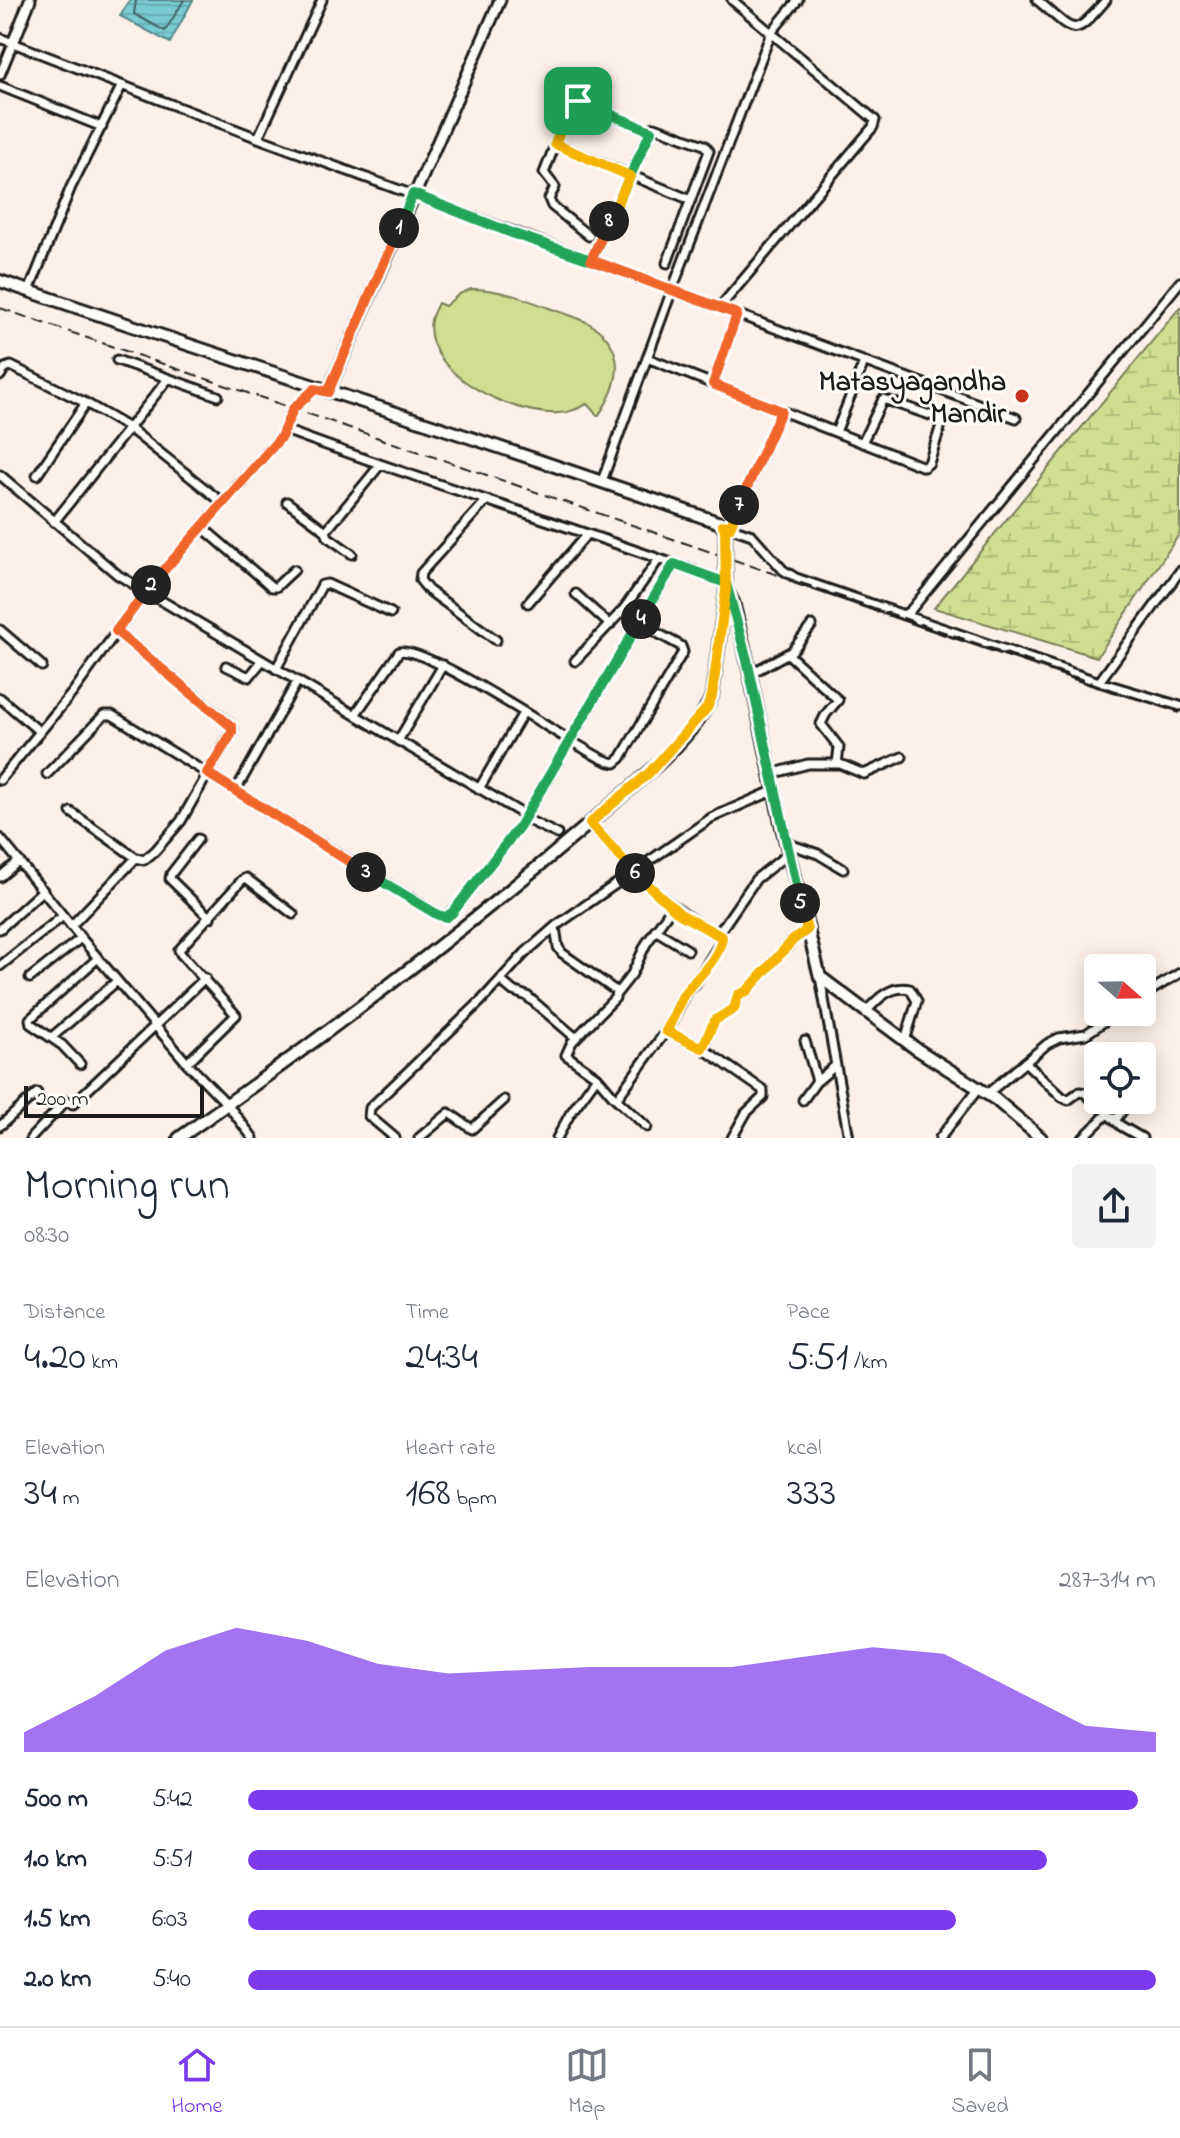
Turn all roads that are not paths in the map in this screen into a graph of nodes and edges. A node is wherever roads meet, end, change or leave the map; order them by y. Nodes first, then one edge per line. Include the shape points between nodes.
1 (30, 0) edge
2 (322, 0) edge
3 (500, 0) edge
4 (732, 0) edge
5 (798, 0) edge
6 (1037, 0) edge
7 (1106, 0) edge
8 (771, 33) junction
9 (0, 38) edge
10 (13, 43) junction
11 (0, 75) edge
12 (0, 86) edge
13 (121, 87) junction
14 (102, 127) junction
15 (651, 131) junction
16 (258, 138) junction
17 (555, 144) junction
18 (630, 176) junction
19 (413, 194) junction
20 (691, 200) junction
21 (589, 236) dead end
22 (591, 260) junction
23 (667, 263) dead end
24 (0, 281) edge
25 (1180, 282) edge
26 (672, 290) junction
27 (29, 291) junction
28 (720, 307) junction
29 (737, 314) junction
30 (647, 358) junction
31 (117, 360) dead end
32 (864, 362) junction
33 (0, 376) edge
34 (168, 379) junction
35 (713, 384) junction
36 (315, 389) junction
37 (328, 392) junction
38 (218, 396) dead end
39 (86, 403) junction
40 (781, 411) junction
41 (1016, 418) dead end
42 (129, 428) junction
43 (285, 430) junction
44 (836, 432) junction
45 (862, 443) junction
46 (380, 465) junction
47 (0, 475) edge
48 (37, 475) dead end
49 (602, 481) junction
50 (486, 501) junction
51 (287, 502) dead end
52 (223, 503) junction
53 (54, 522) junction
54 (726, 526) junction
55 (202, 527) junction
56 (326, 531) junction
57 (587, 534) junction
58 (352, 554) dead end
59 (659, 559) junction
60 (674, 564) junction
61 (294, 570) dead end
62 (1180, 571) edge
63 (726, 586) junction
64 (146, 590) junction
65 (576, 594) dead end
66 (528, 603) dead end
67 (391, 613) dead end
68 (903, 615) junction
69 (639, 623) junction
70 (610, 625) junction
71 (812, 625) dead end
72 (0, 630) edge
73 (116, 631) junction
74 (496, 640) dead end
75 (788, 654) junction
76 (262, 661) junction
77 (575, 661) dead end
78 (443, 665) junction
79 (42, 666) dead end
80 (226, 666) dead end
81 (276, 669) junction
82 (750, 674) junction
83 (297, 682) junction
84 (1099, 682) junction
85 (0, 698) edge
86 (1180, 706) edge
87 (523, 713) junction
88 (355, 715) junction
89 (40, 732) junction
90 (570, 740) junction
91 (398, 741) junction
92 (902, 757) dead end
93 (837, 764) junction
94 (207, 773) junction
95 (47, 774) dead end
96 (771, 774) junction
97 (0, 780) edge
98 (479, 789) junction
99 (236, 790) junction
100 (775, 790) junction
101 (71, 812) dead end
102 (525, 817) junction
103 (590, 823) junction
104 (557, 834) dead end
105 (198, 839) dead end
106 (1, 842) edge
107 (788, 848) junction
108 (136, 858) junction
109 (19, 861) junction
110 (843, 869) dead end
111 (633, 871) junction
112 (0, 877) edge
113 (43, 890) junction
114 (672, 907) junction
115 (293, 914) dead end
116 (63, 916) junction
117 (210, 918) junction
118 (71, 926) junction
119 (555, 927) junction
120 (0, 929) edge
121 (655, 930) junction
122 (807, 930) junction
123 (718, 934) junction
124 (81, 938) junction
125 (688, 950) dead end
126 (98, 958) junction
127 (0, 966) edge
128 (1180, 973) edge
129 (820, 977) junction
130 (30, 978) dead end
131 (205, 978) junction
132 (500, 980) junction
133 (117, 981) junction
134 (1156, 988) edge
135 (617, 993) junction
136 (866, 1012) junction
137 (154, 1024) junction
138 (1098, 1026) edge
139 (666, 1031) junction
140 (52, 1037) junction
141 (576, 1038) junction
142 (805, 1041) dead end
143 (905, 1041) junction
144 (702, 1048) junction
145 (1025, 1062) junction
146 (187, 1063) junction
147 (80, 1064) dead end
148 (835, 1066) junction
149 (597, 1077) junction
150 (817, 1081) junction
151 (982, 1092) junction
152 (37, 1093) dead end
153 (1084, 1094) edge
154 (614, 1097) junction
155 (504, 1100) dead end
156 (803, 1100) dead end
157 (227, 1104) junction
158 (1107, 1114) joint
159 (1120, 1114) edge
160 (1115, 1121) junction
161 (0, 1126) edge
162 (647, 1127) dead end
163 (31, 1138) edge
164 (179, 1138) edge
165 (253, 1138) edge
166 (395, 1138) edge
167 (419, 1138) edge
168 (557, 1138) edge
169 (732, 1138) edge
170 (849, 1138) edge
171 (940, 1138) edge
172 (1041, 1138) edge
173 (1083, 1138) edge
174 (1142, 1138) edge

1 - 10 street
2 - 16 street
3 - 19 street
4 - 8 street
5 - 8 street
6 - 7 street via 1077,29
8 - 26 street
8 - 28 street via 875,123
9 - 10 street
10 - 11 street
10 - 13 street
12 - 14 street
13 - 14 street
13 - 16 street
14 - 27 street
15 - 17 street via 578,101
15 - 18 street
15 - 20 street via 655,127 708,148
16 - 19 street
17 - 18 street
17 - 21 street via 544,173 554,184 550,202
18 - 20 street
18 - 22 street
19 - 22 street
19 - 37 street
20 - 23 street
22 - 26 street
24 - 27 main road
25 - 68 street
26 - 28 street
26 - 30 street
27 - 36 main road
28 - 29 street
29 - 32 street
29 - 35 street
30 - 35 street
30 - 49 street
31 - 34 street
32 - 41 street
32 - 44 street
33 - 39 street via 11,366
34 - 38 street
34 - 42 street
35 - 40 street
36 - 37 main road
36 - 43 street via 293,409
37 - 49 main road
39 - 42 street
39 - 48 street
40 - 44 street
40 - 54 street
42 - 52 street
42 - 53 street
43 - 46 street
43 - 52 street
44 - 45 street
45 - 45 street via 927,467 942,422 883,399
46 - 50 street
46 - 56 street
47 - 53 street
49 - 54 main road
50 - 57 street
50 - 74 street via 420,580
51 - 56 street
52 - 55 street
53 - 64 street via 118,575
54 - 63 main road
54 - 68 street via 760,542 790,575
55 - 61 street via 272,587
55 - 64 street
56 - 58 street
57 - 59 street
57 - 66 street
59 - 60 street
59 - 70 street
60 - 63 street
60 - 69 street
62 - 84 street
63 - 82 main road
63 - 103 main road via 707,708 649,773
64 - 73 street
64 - 76 street
65 - 70 street
67 - 81 street via 322,585
68 - 84 street
69 - 90 street
69 - 90 street via 683,652 621,758 609,762
70 - 77 street
71 - 75 street
72 - 79 street
73 - 89 street
73 - 94 street via 232,727
75 - 82 street
75 - 93 street via 838,700 821,724 839,747
76 - 80 street via 249,677
76 - 81 street
78 - 87 street
78 - 88 street via 414,652 399,652
78 - 91 street
81 - 83 street
82 - 96 main road
83 - 88 street
83 - 99 street
84 - 86 street
85 - 89 street
87 - 90 street
87 - 98 street
88 - 91 street
89 - 97 street
90 - 102 street
91 - 98 street
92 - 93 street via 866,773
93 - 96 street via 808,764
94 - 95 street via 107,713
94 - 99 street
94 - 108 street via 174,830 148,857
96 - 100 main road
98 - 102 street
99 - 102 street via 443,917 463,900
100 - 107 main road
100 - 111 street via 711,818
101 - 108 street
102 - 104 street
103 - 111 street
103 - 157 main road via 408,971
105 - 117 street via 170,879
106 - 109 street
107 - 110 street via 818,854
107 - 122 main road
107 - 123 street via 756,879
108 - 118 street
109 - 112 street
109 - 113 street
111 - 114 street
111 - 119 street
113 - 116 street
113 - 120 street
114 - 121 street
114 - 123 street
115 - 117 street via 246,878
116 - 118 street
116 - 127 street
117 - 131 street via 179,952
118 - 124 street
119 - 132 street
119 - 135 street via 562,953
121 - 125 street
121 - 135 street
122 - 129 main road
122 - 144 street via 738,995 734,1009 715,1020
123 - 139 street via 720,945 687,990
124 - 126 street
124 - 130 street
126 - 133 street
126 - 140 street via 30,1019
128 - 134 street
129 - 136 main road
129 - 148 street
131 - 137 street
131 - 146 street via 236,1015
132 - 141 street
132 - 166 street via 368,1111
133 - 137 street
133 - 140 street
135 - 141 street
136 - 143 main road
136 - 143 street via 881,995 910,989 917,1001
137 - 146 street
137 - 163 street
138 - 145 street via 1086,1034 1054,1040
139 - 144 street
139 - 154 street via 621,1095
140 - 147 street
141 - 149 street via 566,1055
142 - 150 street
143 - 151 main road
144 - 169 street via 764,1092
145 - 151 street
145 - 153 street via 1062,1097 1071,1100
146 - 157 street
148 - 150 street
148 - 170 street
149 - 154 street
149 - 168 street
150 - 156 street
151 - 171 street
151 - 172 main road
152 - 161 street
154 - 162 street
155 - 167 street via 472,1129 449,1113
157 - 164 main road
157 - 165 street
158 - 160 street
158 - 173 street
159 - 160 street
160 - 174 street

